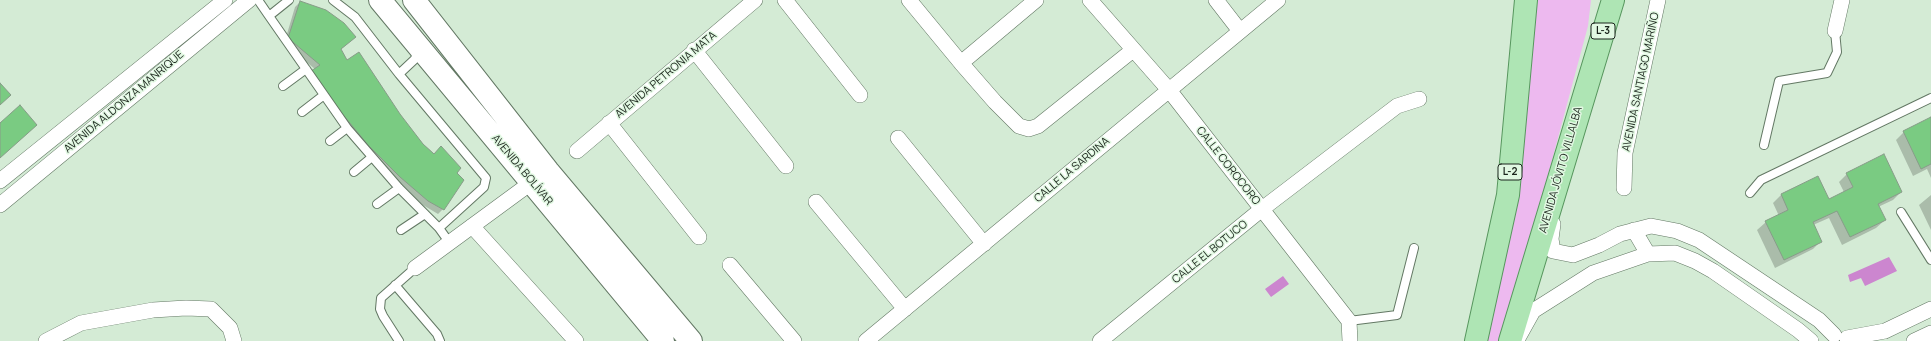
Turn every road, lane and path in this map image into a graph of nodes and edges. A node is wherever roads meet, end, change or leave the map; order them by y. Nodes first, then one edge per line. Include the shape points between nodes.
1 (225, 0) edge
2 (249, 0) edge
3 (258, 0) edge
4 (289, 0) edge
5 (333, 0) edge
6 (380, 0) edge
7 (414, 0) edge
8 (755, 0) edge
9 (785, 0) edge
10 (909, 0) edge
11 (1036, 0) edge
12 (1090, 0) edge
13 (1216, 0) edge
14 (1278, 0) edge
15 (1526, 0) edge
16 (1603, 0) edge
17 (1613, 0) edge
18 (1658, 0) edge
19 (1842, 0) edge
20 (269, 16) junction
21 (1240, 31) junction
22 (1836, 31) joint
23 (418, 46) junction
24 (694, 50) junction
25 (1133, 50) junction
26 (1594, 61) junction
27 (961, 64) junction
28 (306, 69) junction
29 (399, 74) junction
30 (283, 86) dead end
31 (1169, 90) junction
32 (324, 95) junction
33 (860, 95) dead end
34 (1931, 98) edge
35 (1419, 99) dead end
36 (302, 112) dead end
37 (609, 123) junction
38 (347, 128) junction
39 (898, 138) dead end
40 (330, 141) dead end
41 (1764, 145) dead end
42 (577, 150) dead end
43 (372, 157) junction
44 (786, 166) dead end
45 (354, 172) dead end
46 (540, 176) junction
47 (0, 181) edge
48 (1558, 182) junction
49 (399, 188) junction
50 (1624, 188) dead end
51 (1750, 193) dead end
52 (816, 202) dead end
53 (377, 204) dead end
54 (0, 205) edge
55 (1262, 210) junction
56 (1901, 212) dead end
57 (425, 214) junction
58 (472, 226) junction
59 (439, 228) junction
60 (401, 230) dead end
61 (1634, 230) junction
62 (699, 237) dead end
63 (449, 242) junction
64 (984, 244) junction
65 (1414, 248) dead end
66 (1648, 254) junction
67 (1931, 260) edge
68 (730, 265) dead end
69 (415, 268) joint
70 (395, 285) junction
71 (905, 309) junction
72 (1931, 309) edge
73 (1349, 321) junction
74 (1931, 333) edge
75 (1838, 339) edge
76 (46, 341) edge
77 (234, 341) edge
78 (399, 341) edge
79 (440, 341) edge
80 (576, 341) edge
81 (663, 341) edge
82 (691, 341) edge
83 (794, 341) edge
84 (866, 341) edge
85 (1100, 341) edge
86 (1350, 341) edge
87 (1476, 341) edge
88 (1510, 341) edge
89 (1516, 341) edge
90 (1811, 341) edge
91 (1914, 341) edge

1 - 47 street, AVENIDA ALDONZA MANRIQUE
2 - 54 street, AVENIDA ALDONZA MANRIQUE
3 - 20 lane
4 - 20 lane
5 - 29 lane via 354,17
6 - 23 street, AVENIDA BOLÍVAR
7 - 46 street, AVENIDA BOLÍVAR
8 - 24 street, AVENIDA PETRONIA MATA
9 - 33 street
10 - 27 street
11 - 27 street
12 - 25 street, CALLE COROCORO
13 - 21 street
14 - 21 street, CALLE LA SARDINA
15 - 87 main road, L-2 via 1508,195
16 - 26 main road
17 - 26 main road, AVENIDA JÓVITO VILLALBA / L-3
18 - 50 street, AVENIDA SANTIAGO MARIÑO via 1625,153
19 - 22 street
20 - 28 lane
21 - 31 street, CALLE LA SARDINA
22 - 41 lane via 1837,52 1827,73 1779,81
23 - 29 lane via 415,59
23 - 46 street, AVENIDA BOLÍVAR
24 - 37 street, AVENIDA PETRONIA MATA
24 - 44 street
25 - 27 street via 1038,126 1029,129 1019,126
25 - 31 street, CALLE COROCORO
26 - 48 main road, AVENIDA JÓVITO VILLALBA
28 - 30 lane
28 - 32 lane
29 - 59 lane via 486,178 484,187
31 - 55 street, CALLE COROCORO
31 - 64 street, CALLE LA SARDINA
32 - 36 lane
32 - 38 lane
34 - 51 lane via 1761,180
35 - 55 street, CALLE EL BOTUCO via 1397,106
37 - 42 street, AVENIDA PETRONIA MATA
37 - 62 street
38 - 40 lane
38 - 43 lane
39 - 64 street
43 - 45 lane
43 - 49 lane
46 - 58 street
46 - 81 street, AVENIDA BOLÍVAR
46 - 82 street, AVENIDA BOLÍVAR
48 - 61 street via 1550,238 1553,251 1573,255
48 - 88 main road, AVENIDA JÓVITO VILLALBA
49 - 53 lane
49 - 57 lane
52 - 71 street
55 - 73 street, CALLE COROCORO
55 - 85 street, CALLE EL BOTUCO
56 - 67 lane
57 - 59 lane
57 - 60 lane
58 - 63 street
58 - 80 street
59 - 63 lane
61 - 66 street
61 - 75 street via 1652,226 1677,231 1699,240 1819,320
63 - 69 street
64 - 71 street, CALLE LA SARDINA
65 - 73 lane via 1397,315
66 - 89 street via 1593,273 1551,298 1533,311
66 - 90 street via 1675,253 1695,261
68 - 83 street
69 - 70 lane
70 - 78 lane via 381,298 380,309
70 - 79 lane via 437,334
71 - 84 street, CALLE LA SARDINA
72 - 75 street via 1885,331
73 - 86 street
74 - 91 street
76 - 77 street via 81,323 153,310 186,308 211,309 230,328

